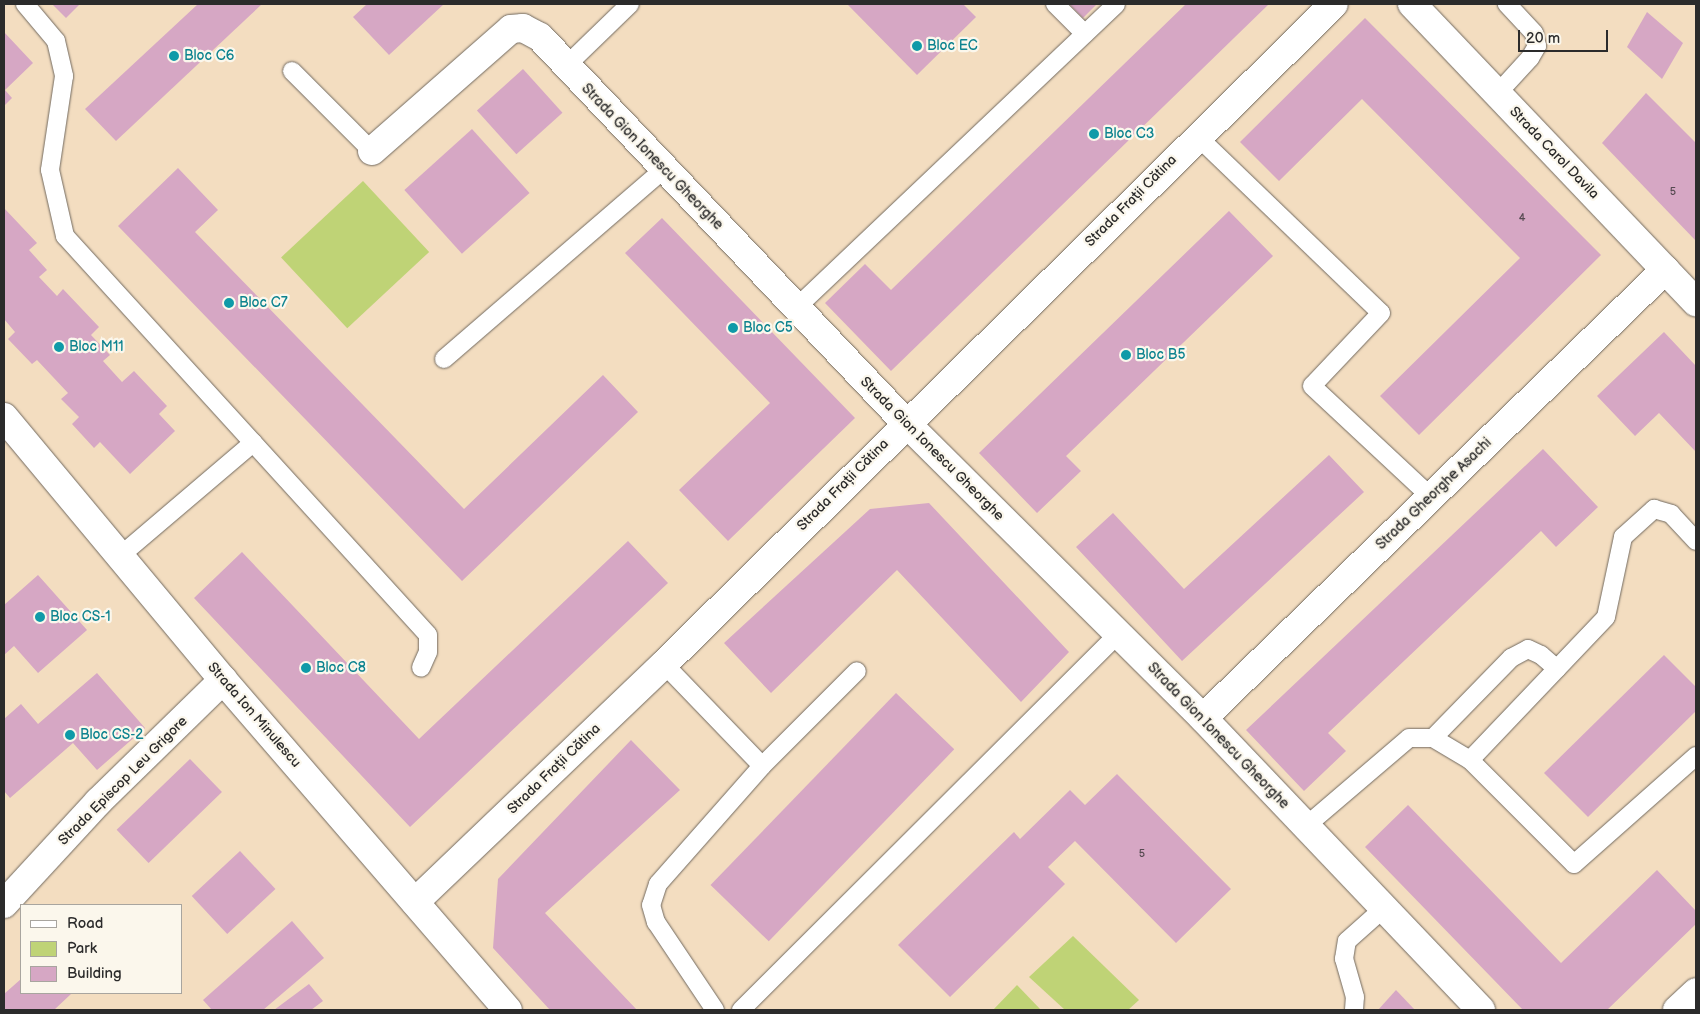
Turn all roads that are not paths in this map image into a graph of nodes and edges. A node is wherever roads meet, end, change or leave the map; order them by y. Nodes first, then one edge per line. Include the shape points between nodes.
1 (25, 4) edge
2 (630, 4) edge
3 (1055, 4) edge
4 (1116, 4) edge
5 (1334, 4) edge
6 (1412, 4) edge
7 (1507, 4) edge
8 (1085, 34) junction
9 (566, 66) junction
10 (292, 71) dead end
11 (1497, 94) junction
12 (1197, 136) junction
13 (372, 151) joint
14 (664, 170) junction
15 (1665, 270) junction
16 (1696, 302) edge
17 (796, 308) junction
18 (444, 359) dead end
19 (4, 417) edge
20 (906, 423) junction
21 (253, 443) junction
22 (1431, 497) junction
23 (1696, 541) edge
24 (120, 556) junction
25 (1117, 635) junction
26 (664, 664) junction
27 (421, 668) dead end
28 (1557, 669) junction
29 (857, 671) dead end
30 (223, 680) junction
31 (1203, 718) junction
32 (1433, 738) junction
33 (1696, 756) edge
34 (1470, 760) junction
35 (762, 766) junction
36 (1306, 826) junction
37 (415, 902) junction
38 (4, 904) edge
39 (1384, 908) junction
40 (1696, 992) edge
41 (508, 1010) edge
42 (715, 1010) edge
43 (741, 1010) edge
44 (1354, 1010) edge
45 (1481, 1010) edge
46 (1677, 1010) edge

1 - 21 lane via 56,41 64,76 50,170 65,236
2 - 9 lane
3 - 8 lane
4 - 8 lane
5 - 12 street, Strada Frații Cătina
6 - 11 street, Strada Carol Davila
7 - 11 lane via 1534,33 1537,46
8 - 17 lane
9 - 13 street, Strada Gion Ionescu Gheorghe via 540,36 523,28 510,29
9 - 14 street, Strada Gion Ionescu Gheorghe
10 - 13 lane
11 - 15 street, Strada Carol Davila
12 - 20 street, Strada Frații Cătina
12 - 22 lane via 1381,313 1312,386
14 - 17 street, Strada Gion Ionescu Gheorghe
14 - 18 lane
15 - 16 street, Strada Carol Davila
15 - 22 street, Strada Gheorghe Asachi
17 - 20 street, Strada Gion Ionescu Gheorghe
19 - 24 street, Strada Ion Minulescu
20 - 25 street, Strada Gion Ionescu Gheorghe
20 - 26 street, Strada Frații Cătina
21 - 24 lane
21 - 27 lane via 428,635 428,652
22 - 31 street, Strada Gheorghe Asachi
23 - 28 lane via 1671,514 1654,509 1623,537 1606,617
24 - 30 street, Strada Ion Minulescu
25 - 31 street, Strada Gion Ionescu Gheorghe
25 - 43 lane
26 - 35 lane
26 - 37 street, Strada Frații Cătina
28 - 32 lane via 1528,649 1511,658
28 - 34 lane
29 - 35 lane
30 - 37 street, Strada Ion Minulescu
30 - 38 street, Strada Episcop Leu Grigore via 98,802
31 - 36 street, Strada Gion Ionescu Gheorghe
32 - 34 lane
32 - 36 lane via 1409,738
33 - 34 lane via 1574,864
35 - 42 lane via 658,884 650,905 656,922
36 - 39 street, Strada Gion Ionescu Gheorghe
37 - 41 street, Strada Ion Minulescu
39 - 44 lane via 1347,941 1344,959 1355,997
39 - 45 street, Strada Gion Ionescu Gheorghe
40 - 46 street

